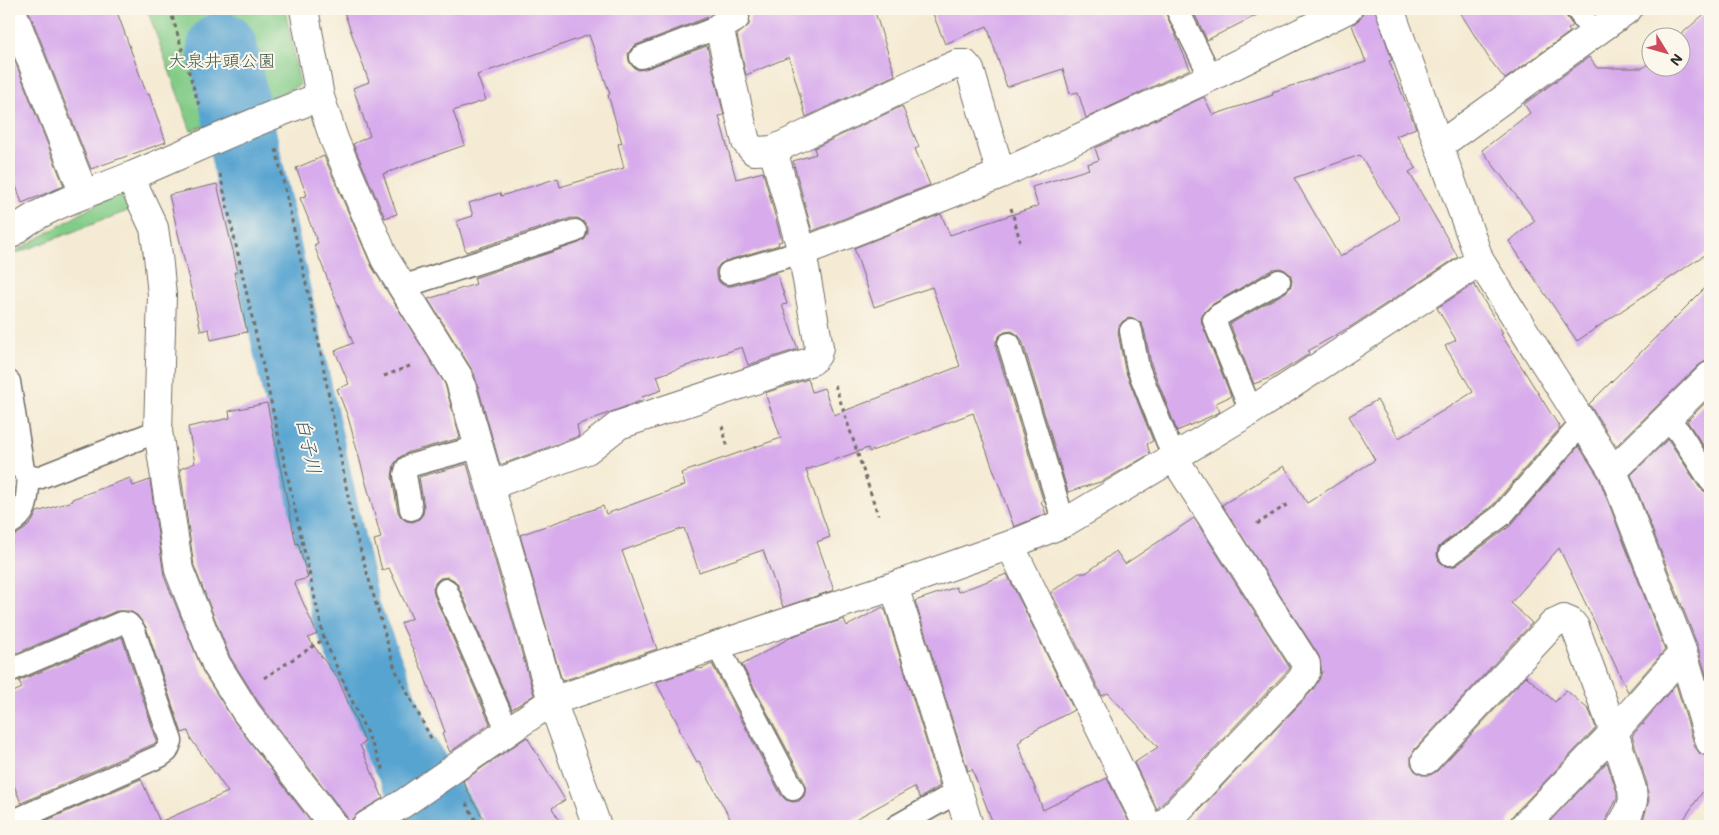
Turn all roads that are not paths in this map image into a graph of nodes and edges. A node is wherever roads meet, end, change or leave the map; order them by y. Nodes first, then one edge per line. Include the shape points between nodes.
1 (11, 9) edge
2 (304, 9) edge
3 (1176, 9) edge
4 (1348, 9) edge
5 (1390, 9) edge
6 (1577, 9) edge
7 (1628, 9) edge
8 (726, 18) edge
9 (1593, 32) junction
10 (642, 57) dead end
11 (1211, 77) junction
12 (320, 97) junction
13 (1440, 145) junction
14 (773, 150) junction
15 (1001, 174) junction
16 (130, 177) junction
17 (84, 194) junction
18 (575, 231) dead end
19 (9, 235) edge
20 (802, 252) junction
21 (1480, 261) junction
22 (729, 273) dead end
23 (1279, 281) dead end
24 (402, 287) junction
25 (1131, 331) dead end
26 (1009, 344) dead end
27 (1710, 376) edge
28 (9, 382) edge
29 (1252, 410) junction
30 (1667, 418) junction
31 (1582, 423) junction
32 (158, 431) junction
33 (478, 447) junction
34 (1174, 458) junction
35 (1612, 471) junction
36 (29, 477) junction
37 (1710, 480) edge
38 (491, 485) junction
39 (411, 510) dead end
40 (9, 524) edge
41 (1064, 524) junction
42 (1010, 545) junction
43 (1450, 554) dead end
44 (894, 586) junction
45 (446, 590) dead end
46 (717, 645) junction
47 (1682, 653) junction
48 (9, 670) edge
49 (552, 701) junction
50 (508, 732) junction
51 (1614, 732) junction
52 (1710, 742) edge
53 (1426, 760) dead end
54 (793, 789) dead end
55 (959, 791) junction
56 (9, 823) edge
57 (334, 826) edge
58 (366, 826) edge
59 (597, 826) edge
60 (897, 826) edge
61 (969, 826) edge
62 (1148, 826) edge
63 (1163, 826) edge
64 (1524, 826) edge
65 (1621, 826) edge

1 - 17 street
2 - 12 street
3 - 11 lane
4 - 11 street
5 - 13 street
6 - 9 lane
7 - 9 street
8 - 10 lane
8 - 14 street via 746,142 754,151
9 - 13 street
11 - 15 street
12 - 16 street via 265,117
12 - 24 street via 334,139 385,259
13 - 21 street
14 - 15 street via 925,78 957,64 965,64 970,70
14 - 20 street
15 - 20 street
16 - 17 street
16 - 32 street via 154,228 158,255 162,295
17 - 19 street via 28,220
18 - 24 lane
20 - 22 lane
20 - 38 street via 819,347 812,361 619,425 587,450
21 - 29 street
21 - 31 street
23 - 29 lane via 1214,320
24 - 33 street via 459,378
25 - 34 lane via 1138,368
26 - 41 lane
27 - 30 street
28 - 36 lane via 24,470
29 - 34 street
30 - 35 street
30 - 37 lane
31 - 35 street
31 - 43 lane via 1502,515
32 - 36 lane via 38,478
32 - 57 street via 179,570 216,664 246,712
33 - 38 street
33 - 39 lane via 407,468 405,475
34 - 41 street
34 - 63 street via 1306,664 1306,672
35 - 47 street
36 - 40 lane via 25,510
38 - 49 street
41 - 42 street
42 - 44 street
42 - 62 street
44 - 46 street
44 - 55 street
45 - 50 lane
46 - 49 street
46 - 54 lane
47 - 51 street
47 - 52 street
48 - 56 lane via 122,623 128,624 134,631 171,741 167,751 160,756
49 - 50 street
49 - 59 street
50 - 58 street
51 - 53 street via 1575,627 1564,619 1553,624
51 - 64 street
51 - 65 street via 1633,801
55 - 60 lane
55 - 61 street

